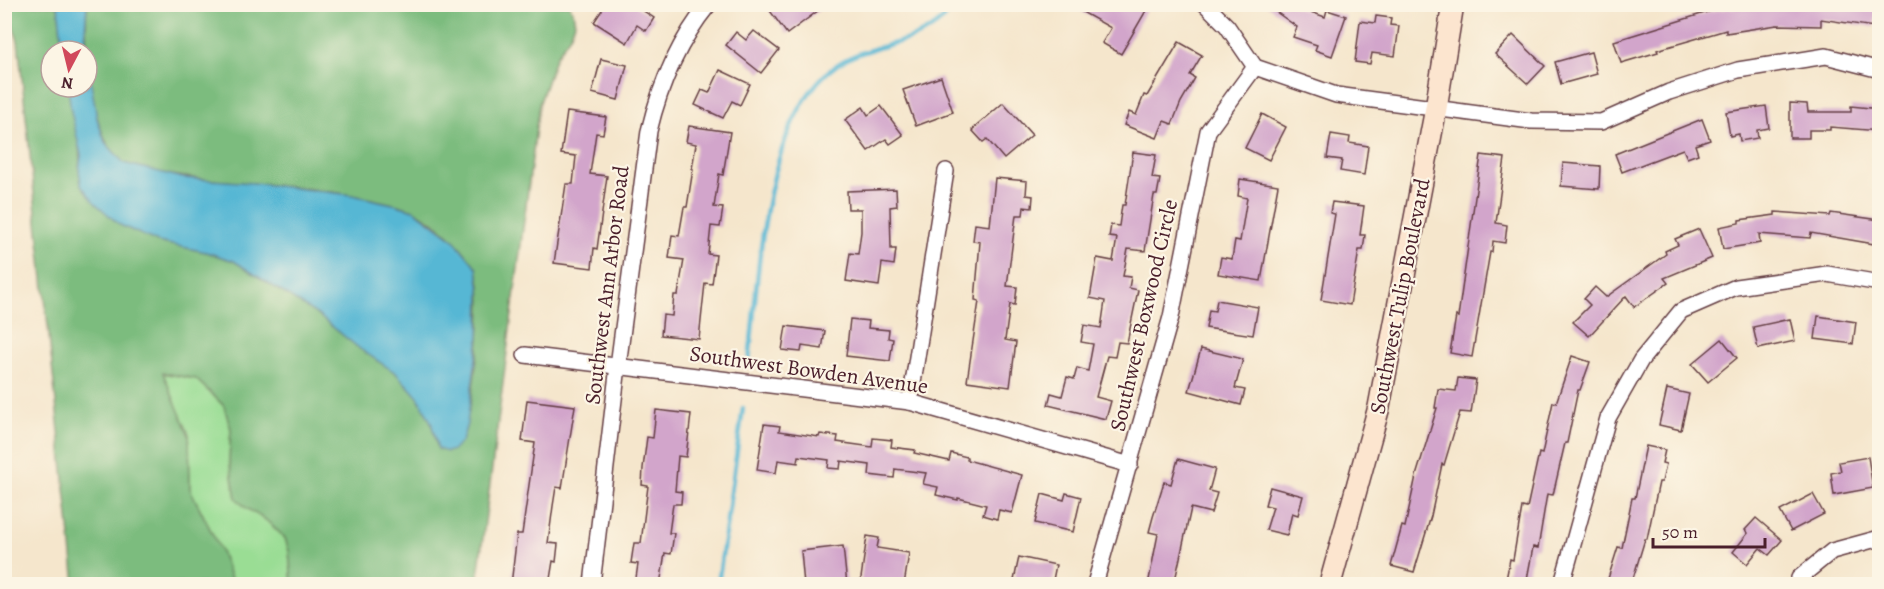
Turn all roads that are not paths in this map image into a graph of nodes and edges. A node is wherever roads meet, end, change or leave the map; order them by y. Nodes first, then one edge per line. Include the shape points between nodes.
1 (709, 4) edge
2 (1205, 4) edge
3 (1453, 4) edge
4 (1255, 67) junction
5 (1880, 70) edge
6 (1436, 108) junction
7 (946, 171) dead end
8 (1880, 283) edge
9 (525, 355) dead end
10 (618, 366) junction
11 (910, 402) junction
12 (1130, 465) junction
13 (1880, 538) edge
14 (591, 585) edge
15 (1095, 585) edge
16 (1330, 585) edge
17 (1562, 585) edge
18 (1797, 585) edge

1 - 10 street, Southwest Ann Arbor Road via 676,54 656,101
2 - 4 street via 1227,26
3 - 6 street, Southwest Tulip Boulevard
4 - 6 street via 1336,95
4 - 12 street, Southwest Boxwood Circle via 1208,131 1171,317
5 - 6 street via 1826,56 1737,70 1669,92 1601,122 1531,121
6 - 16 street, Southwest Tulip Boulevard via 1379,407
7 - 11 street
8 - 17 street via 1827,274 1736,287 1681,311 1641,360 1608,418
9 - 10 street, Southwest Bowden Avenue
10 - 11 street, Southwest Bowden Avenue
10 - 14 street, Southwest Ann Arbor Road
11 - 12 street, Southwest Bowden Avenue
12 - 15 street, Southwest Boxwood Circle
13 - 18 street via 1832,551 1799,578

